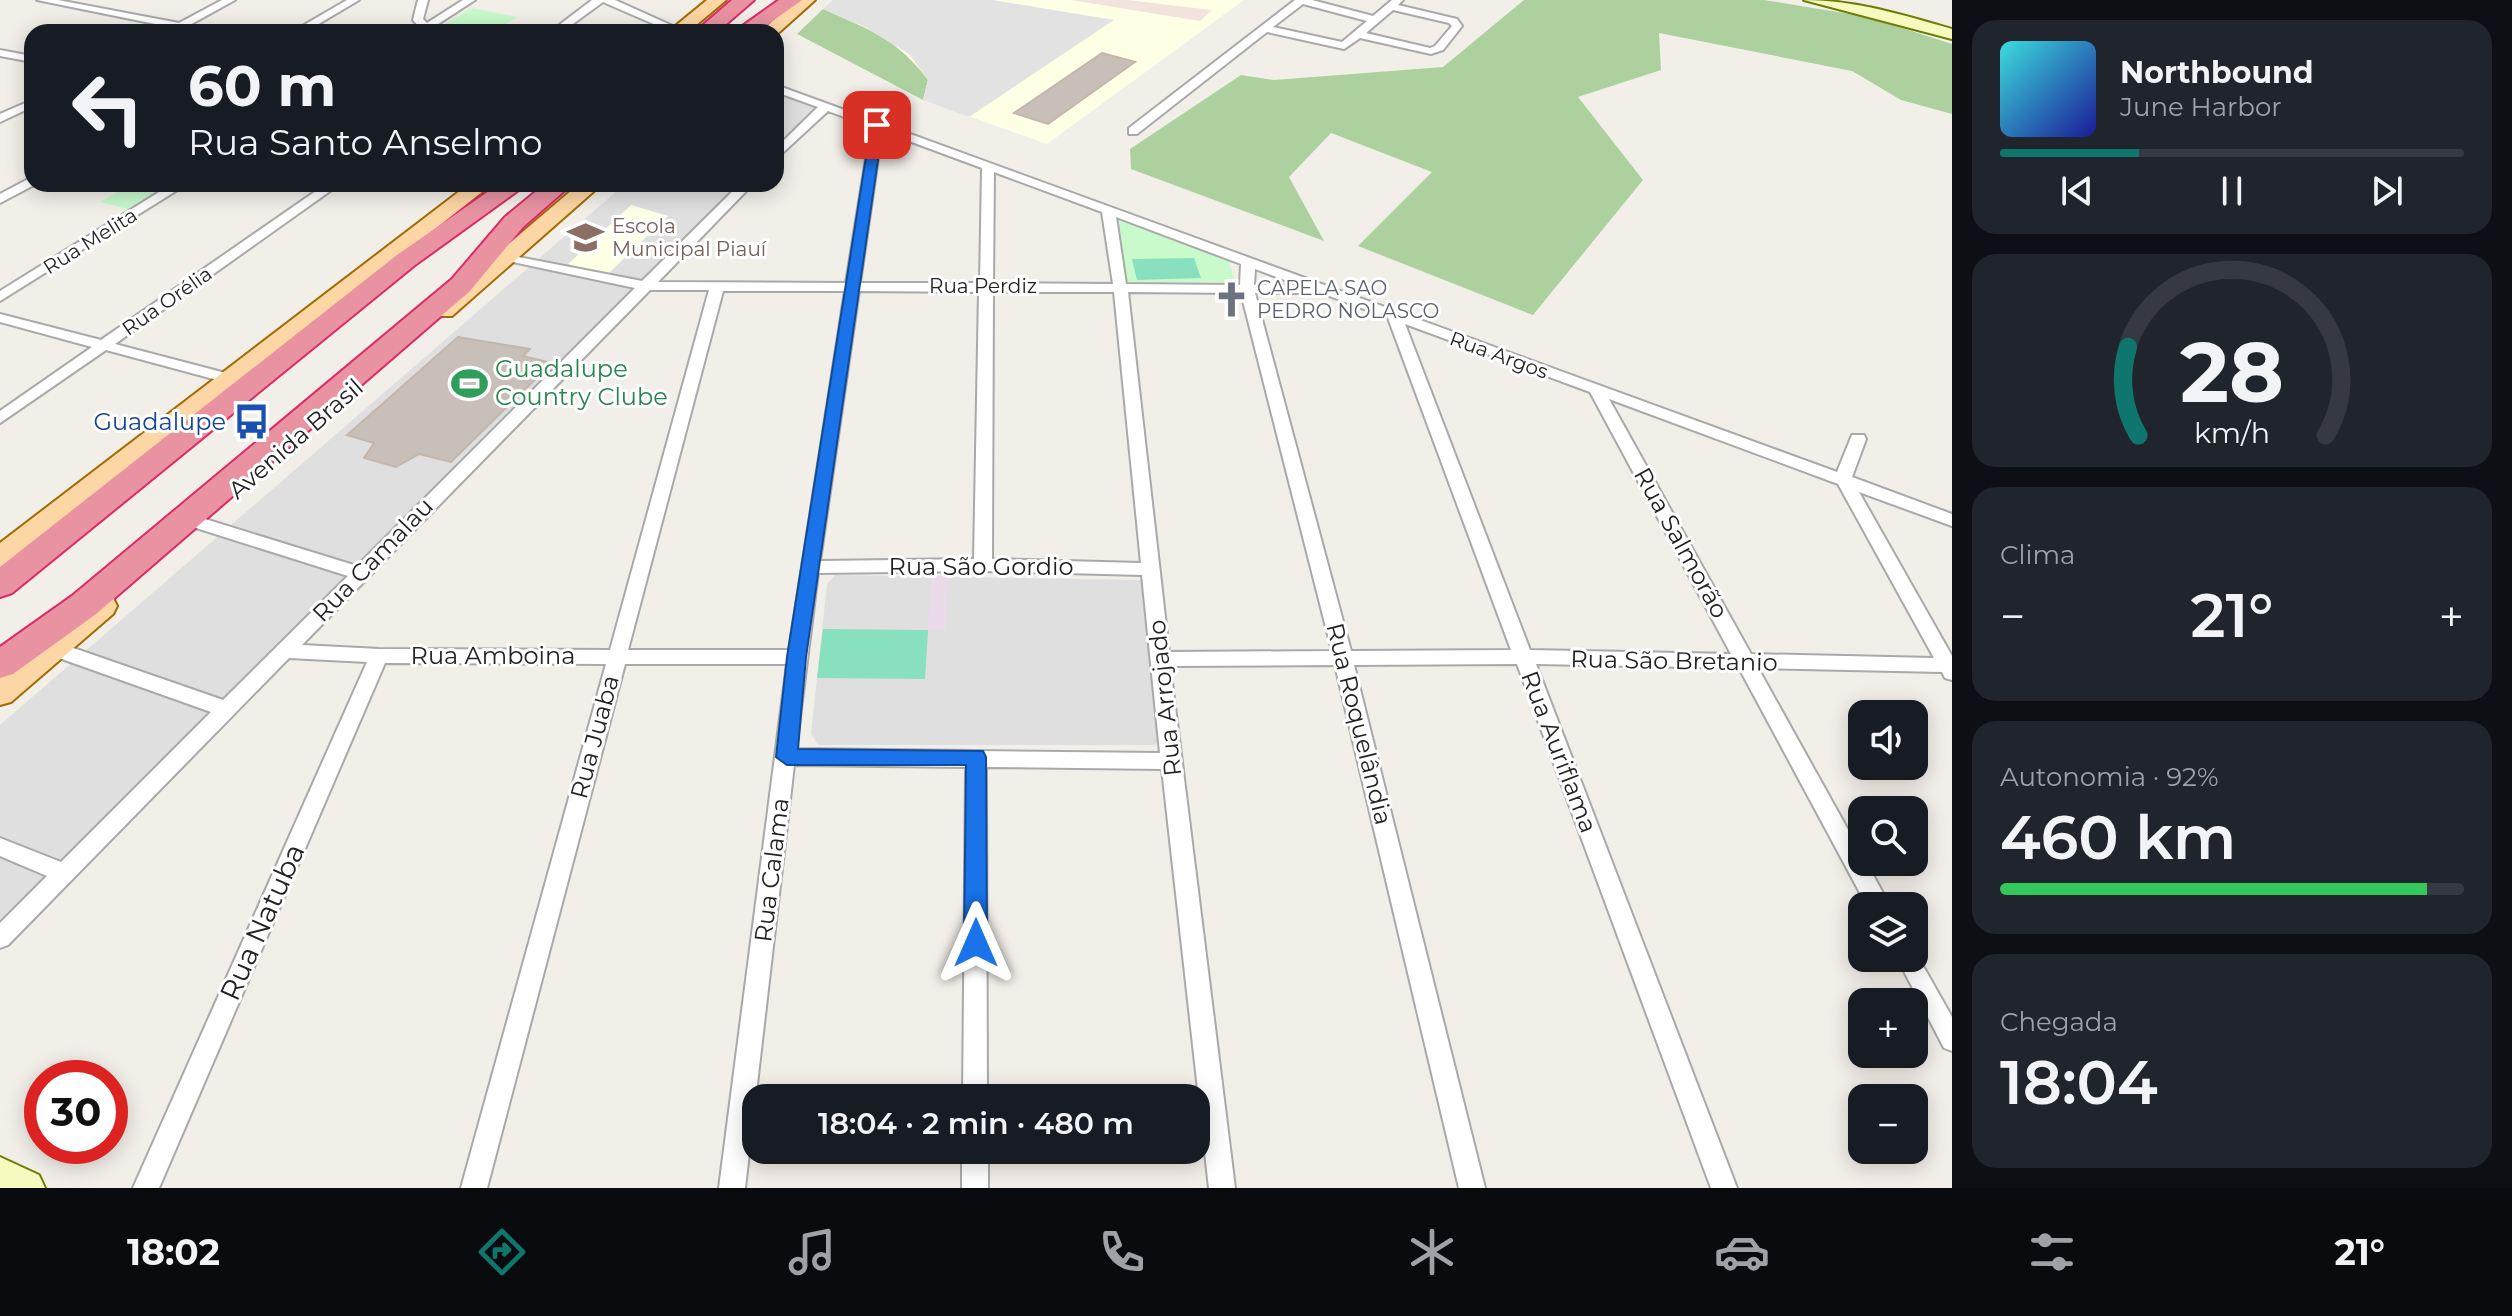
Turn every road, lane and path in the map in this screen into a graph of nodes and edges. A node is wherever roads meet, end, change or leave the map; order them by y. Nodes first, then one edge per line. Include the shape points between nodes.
1 (42, 0) edge
2 (230, 0) edge
3 (354, 0) edge
4 (423, 0) edge
5 (470, 0) edge
6 (599, 0) edge
7 (606, 0) edge
8 (718, 0) edge
9 (744, 0) edge
10 (782, 0) edge
11 (792, 0) edge
12 (807, 0) edge
13 (1301, 0) edge
14 (1811, 0) edge
15 (1396, 2) edge
16 (1374, 20) junction
17 (169, 24) edge
18 (184, 24) edge
19 (311, 24) edge
20 (418, 24) edge
21 (432, 24) edge
22 (566, 24) edge
23 (662, 24) edge
24 (687, 24) edge
25 (715, 24) edge
26 (754, 24) edge
27 (756, 24) edge
28 (778, 24) edge
29 (1264, 28) junction
30 (1358, 34) junction
31 (1952, 34) edge
32 (0, 53) edge
33 (24, 58) edge
34 (784, 91) edge
35 (826, 106) junction
36 (24, 107) edge
37 (0, 119) edge
38 (877, 125) junction
39 (1133, 131) dead end
40 (784, 147) edge
41 (988, 166) junction
42 (24, 186) edge
43 (168, 192) edge
44 (323, 192) edge
45 (472, 192) edge
46 (504, 192) edge
47 (550, 192) edge
48 (583, 192) edge
49 (739, 192) edge
50 (0, 199) edge
51 (1108, 209) junction
52 (508, 257) junction
53 (1248, 261) junction
54 (854, 285) junction
55 (989, 285) junction
56 (644, 286) junction
57 (717, 286) junction
58 (1120, 287) junction
59 (1247, 288) junction
60 (1322, 289) junction
61 (0, 297) edge
62 (1395, 317) junction
63 (0, 318) edge
64 (106, 345) junction
65 (232, 379) junction
66 (1597, 392) junction
67 (0, 418) edge
68 (1858, 439) dead end
69 (1843, 478) junction
70 (1952, 520) edge
71 (199, 523) junction
72 (0, 558) edge
73 (983, 565) junction
74 (811, 567) junction
75 (1151, 569) junction
76 (359, 573) junction
77 (0, 585) edge
78 (52, 648) junction
79 (286, 651) junction
80 (379, 656) junction
81 (616, 656) junction
82 (797, 657) junction
83 (1523, 657) junction
84 (1343, 658) junction
85 (1161, 659) junction
86 (1747, 663) junction
87 (0, 665) edge
88 (1949, 669) edge
89 (0, 693) edge
90 (228, 710) junction
91 (787, 757) junction
92 (976, 757) junction
93 (1171, 761) junction
94 (0, 847) edge
95 (63, 873) junction
96 (1871, 892) edge
97 (0, 938) edge
98 (1916, 972) edge
99 (1952, 1040) edge
100 (975, 1084) edge
101 (975, 1164) edge
102 (0, 1176) edge
103 (26, 1188) edge
104 (146, 1188) edge
105 (474, 1188) edge
106 (732, 1188) edge
107 (975, 1188) edge
108 (1222, 1188) edge
109 (1472, 1188) edge
110 (1724, 1188) edge

1 - 17 street
2 - 18 street
3 - 19 street
4 - 20 street
5 - 21 street
6 - 22 street
7 - 23 street
8 - 24 main road
9 - 25 highway
10 - 26 highway
11 - 27 highway
12 - 28 main road
13 - 16 street
13 - 29 street
14 - 31 main road
15 - 16 street
15 - 30 street via 1457,26 1431,51
16 - 30 street
29 - 30 street via 1337,46
29 - 39 street
32 - 33 street
34 - 35 street, Rua Argos
35 - 38 street, Rua Argos
35 - 40 street
36 - 37 street
38 - 41 street, Rua Argos
38 - 54 street, Rua Calama
41 - 51 street, Rua Argos
41 - 55 street
42 - 50 street
43 - 61 street, Rua Melita
44 - 64 street, Rua Orélia
45 - 65 main road
46 - 77 highway via 406,260
47 - 87 highway, Avenida Brasil via 514,222 461,285 84,605
48 - 52 main road, Avenida Brasil
49 - 56 street, Rua Camalau
51 - 53 street, Rua Argos
51 - 58 street, Rua Arrojado
52 - 56 street, Rua Perdiz
52 - 71 main road, Avenida Brasil
53 - 59 street, Rua Roquelândia
53 - 60 street, Rua Argos
54 - 55 street, Rua Perdiz
54 - 57 street, Rua Perdiz
54 - 74 street, Rua Calama
55 - 58 street, Rua Perdiz
55 - 73 street
56 - 57 street, Rua Perdiz
56 - 76 street, Rua Camalau
57 - 81 street, Rua Juaba
58 - 59 street, Rua Perdiz
58 - 75 street, Rua Arrojado
59 - 60 street, Rua Perdiz
59 - 84 street, Rua Roquelândia
60 - 62 street, Rua Argos
62 - 66 street, Rua Argos
62 - 83 street, Rua Auriflama
63 - 64 street
64 - 65 street
64 - 67 street, Rua Orélia
65 - 72 main road
66 - 69 street, Rua Argos
66 - 86 street, Rua Salmorão
68 - 69 street
69 - 70 street, Rua Argos
69 - 88 street
71 - 76 street
71 - 78 main road, Avenida Brasil
73 - 74 street, Rua São Gordio
73 - 75 street, Rua São Gordio
74 - 82 street, Rua Calama
75 - 85 street, Rua Arrojado
76 - 79 street, Rua Camalau
78 - 89 main road, Avenida Brasil
78 - 90 street
79 - 80 street, Rua Amboina
79 - 90 street, Rua Camalau
80 - 81 street, Rua Amboina
80 - 104 street, Rua Natuba
81 - 82 street, Rua Amboina
81 - 105 street, Rua Juaba
82 - 91 street, Rua Calama
83 - 84 street, Rua São Bretanio
83 - 86 street, Rua São Bretanio
83 - 110 street, Rua Auriflama
84 - 85 street, Rua São Bretanio
84 - 109 street, Rua Roquelândia
85 - 93 street, Rua Arrojado
86 - 88 street, Rua São Bretanio
86 - 96 street, Rua Salmorão
90 - 95 street, Rua Camalau
91 - 92 street
91 - 106 street, Rua Calama
92 - 93 street
92 - 100 street
93 - 108 street, Rua Arrojado
94 - 95 street
95 - 97 street, Rua Camalau
98 - 99 street
101 - 107 street
102 - 103 main road

